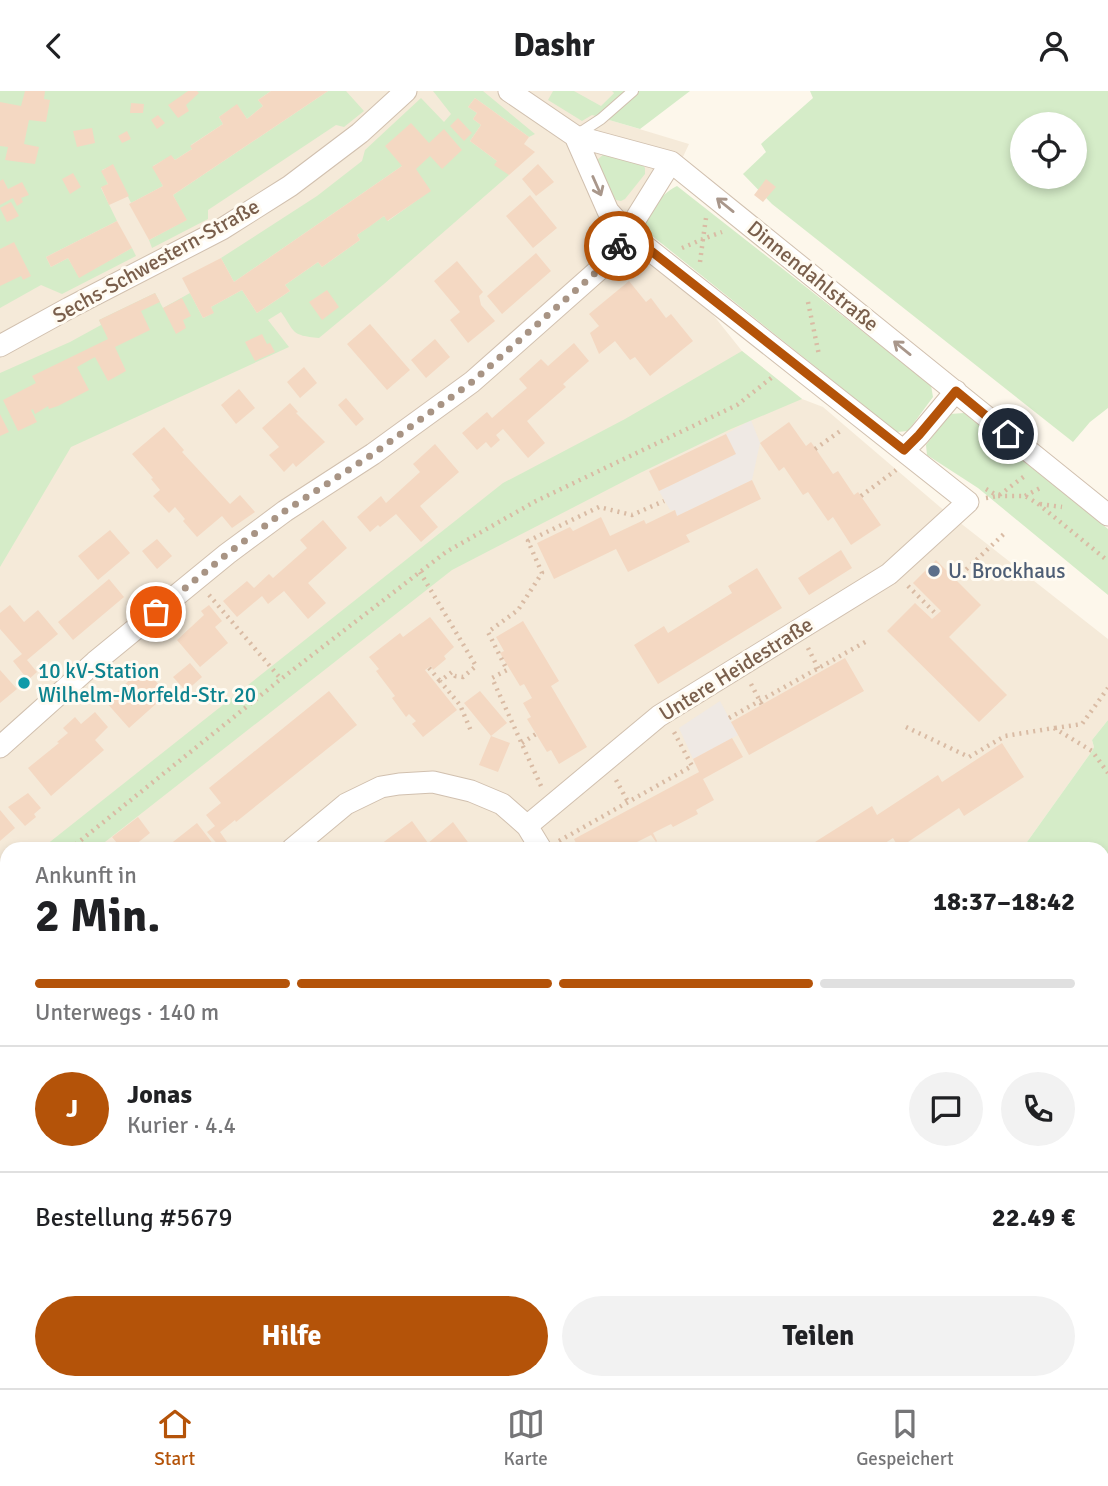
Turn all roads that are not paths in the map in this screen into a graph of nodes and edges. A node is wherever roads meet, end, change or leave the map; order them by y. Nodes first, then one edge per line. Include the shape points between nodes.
1 (406, 91) edge
2 (509, 91) edge
3 (633, 91) edge
4 (575, 136) junction
5 (671, 162) junction
6 (627, 232) junction
7 (0, 346) edge
8 (956, 391) junction
9 (909, 454) junction
10 (1108, 515) edge
11 (0, 747) edge
12 (527, 826) junction
13 (300, 842) edge
14 (545, 842) edge

1 - 7 street, Sechs-Schwestern-Straße via 290,186 215,233
2 - 4 street
3 - 4 lane
4 - 5 street
4 -> 6 street via 608,211
5 - 6 street
8 -> 5 street, Dinnendahlstraße
6 - 9 street
6 - 11 street via 610,260 472,382 285,511 196,579
8 - 9 street
8 - 10 street, Dinnendahlstraße
9 - 12 street, Untere Heidestraße via 968,502 892,570 659,716
12 - 13 street via 502,804 471,791 433,782 400,783 346,804
12 - 14 street

